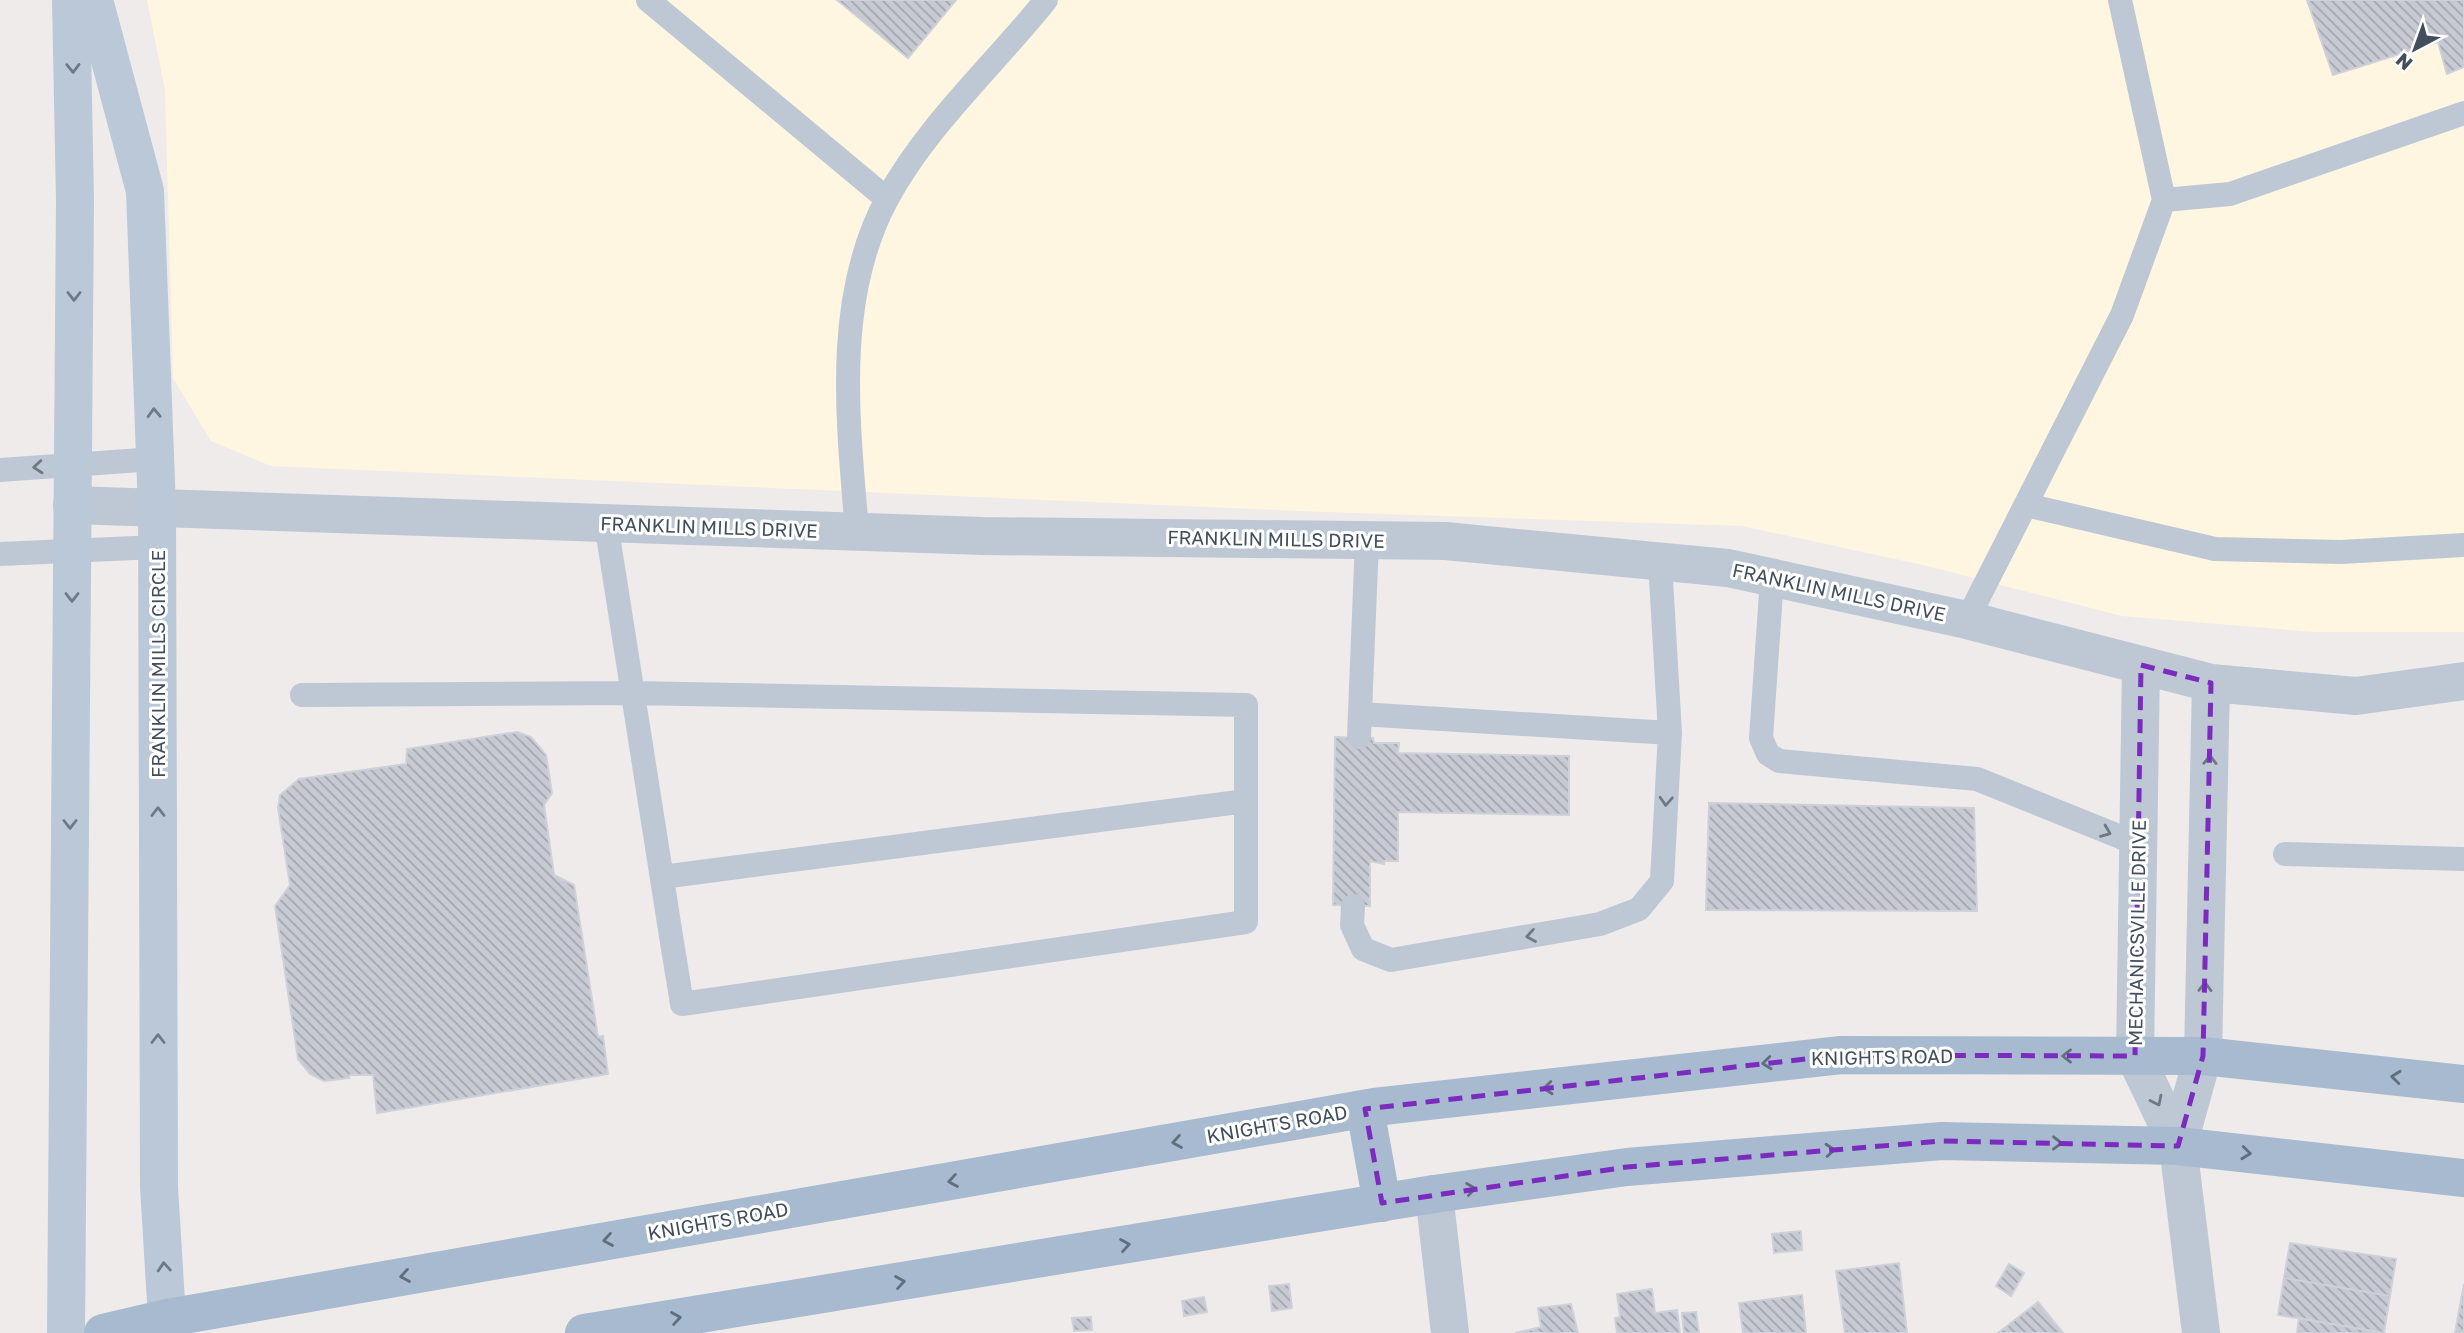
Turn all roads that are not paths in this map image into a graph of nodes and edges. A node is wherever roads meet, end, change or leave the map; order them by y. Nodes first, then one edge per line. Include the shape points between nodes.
1 (72, 0) edge
2 (94, 0) edge
3 (648, 0) edge
4 (1046, 0) edge
5 (2120, 0) edge
6 (2464, 113) edge
7 (887, 199) junction
8 (2164, 200) junction
9 (155, 459) junction
10 (73, 464) junction
11 (0, 470) edge
12 (72, 505) junction
13 (2026, 505) junction
14 (157, 508) junction
15 (606, 523) junction
16 (857, 531) junction
17 (1367, 540) junction
18 (2464, 545) edge
19 (157, 547) junction
20 (72, 549) junction
21 (0, 554) edge
22 (1660, 562) junction
23 (1772, 578) junction
24 (1967, 620) junction
25 (2141, 665) junction
26 (2464, 681) edge
27 (2211, 683) junction
28 (633, 693) junction
29 (302, 695) dead end
30 (1670, 733) junction
31 (1246, 801) junction
32 (2138, 844) junction
33 (2285, 854) dead end
34 (2462, 858) edge
35 (662, 877) junction
36 (1353, 906) dead end
37 (2135, 1056) junction
38 (2203, 1056) junction
39 (2464, 1084) edge
40 (1365, 1109) junction
41 (2178, 1146) junction
42 (2464, 1178) edge
43 (1434, 1194) junction
44 (1382, 1203) junction
45 (163, 1325) edge
46 (66, 1333) edge
47 (103, 1333) edge
48 (590, 1333) edge
49 (1450, 1333) edge
50 (2201, 1333) edge

1 -> 10 street
9 -> 2 street, FRANKLIN MILLS CIRCLE via 145,191
3 - 7 lane
4 - 7 lane via 930,136
5 - 8 lane
6 - 8 lane via 2230,194
7 - 16 lane via 856,285 847,403
8 - 13 lane via 2122,315
9 - 10 lane
9 - 14 street, FRANKLIN MILLS CIRCLE
10 -> 11 lane
10 - 12 street
12 - 14 street, FRANKLIN MILLS DRIVE
12 - 20 street
13 - 18 lane via 2215,549 2342,552
13 - 24 lane
14 - 15 street, FRANKLIN MILLS DRIVE
14 - 19 street, FRANKLIN MILLS CIRCLE
15 - 16 street, FRANKLIN MILLS DRIVE
15 - 28 lane
16 - 17 street, FRANKLIN MILLS DRIVE
17 - 22 street, FRANKLIN MILLS DRIVE via 1445,541
17 - 30 lane via 1360,726
19 - 20 lane
45 -> 19 street, FRANKLIN MILLS CIRCLE
20 - 21 lane
20 -> 46 street
22 - 23 street, FRANKLIN MILLS DRIVE via 1728,568
22 - 30 lane
23 - 24 street, FRANKLIN MILLS DRIVE
23 -> 32 lane via 1761,738 1768,754 1779,761 1977,779
24 - 25 street, FRANKLIN MILLS DRIVE
25 - 27 street, FRANKLIN MILLS DRIVE
25 - 32 street, MECHANICSVILLE DRIVE
26 - 27 street, FRANKLIN MILLS DRIVE via 2356,696
38 -> 27 street
28 - 29 lane
28 - 31 lane via 1246,705
28 - 35 lane
30 -> 36 lane via 1662,881 1639,909 1600,924 1391,960 1363,949 1352,925
31 - 35 lane
31 - 35 lane via 1246,922 682,1004
32 - 37 street, MECHANICSVILLE DRIVE
33 - 34 lane
37 - 38 main road, KNIGHTS ROAD
37 -> 40 main road, KNIGHTS ROAD via 1841,1055
37 -> 41 street, MECHANICSVILLE DRIVE
39 -> 38 main road, KNIGHTS ROAD
38 - 41 street
40 - 44 main road
40 -> 45 main road, KNIGHTS ROAD
41 -> 42 main road
43 -> 41 main road via 1628,1167 1942,1141
41 - 50 street
43 - 44 main road
43 - 49 street
48 -> 44 main road
45 - 47 main road, KNIGHTS ROAD

